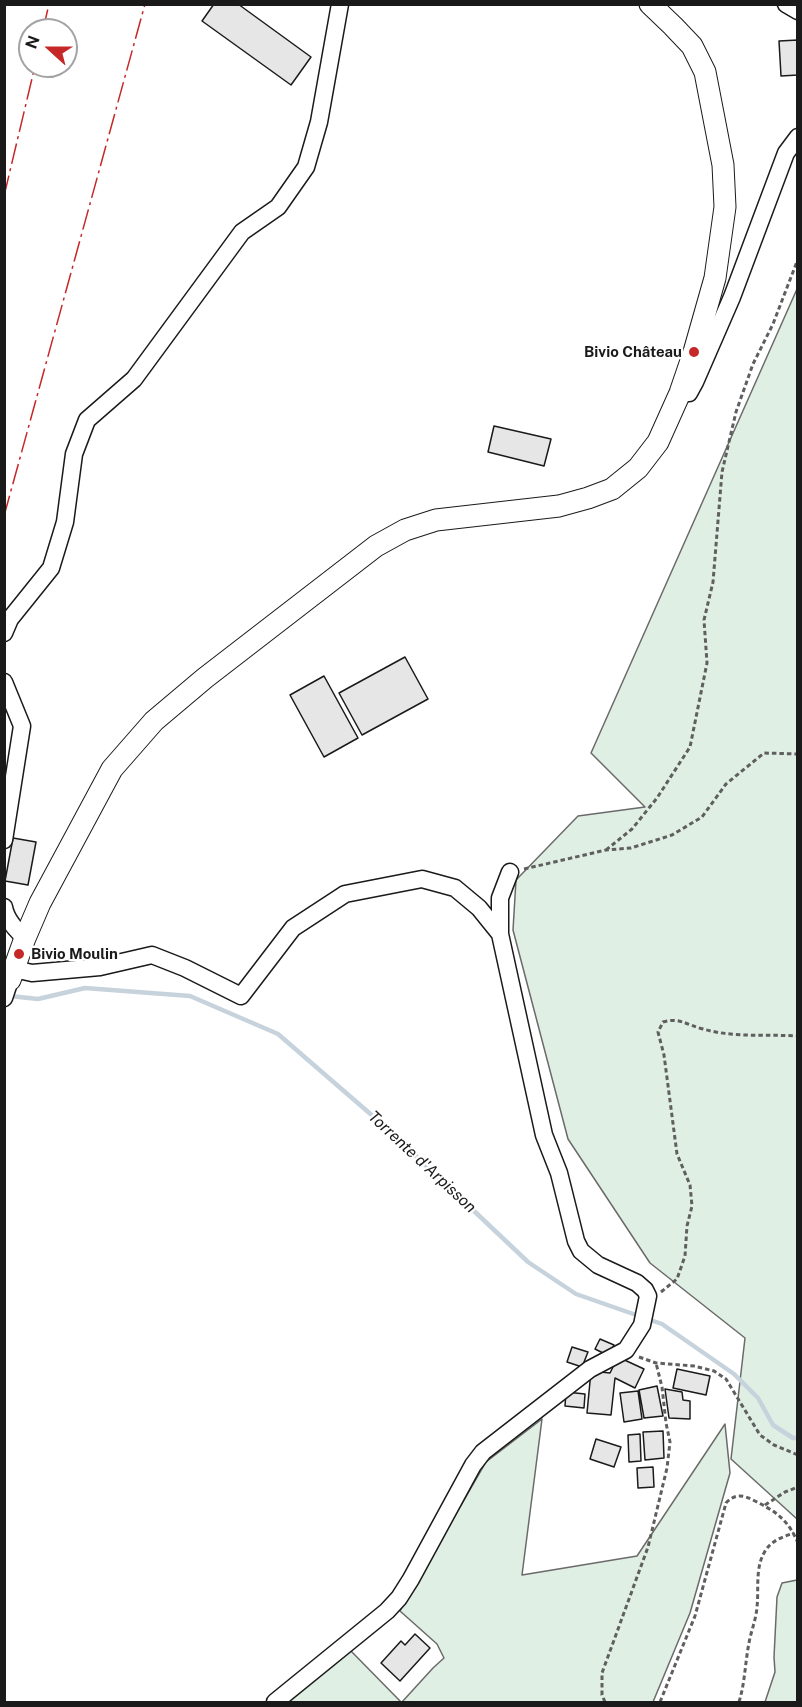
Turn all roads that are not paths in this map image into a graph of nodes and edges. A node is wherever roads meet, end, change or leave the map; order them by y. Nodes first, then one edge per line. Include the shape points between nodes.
1 (340, 4) edge
2 (650, 4) edge
3 (786, 4) edge
4 (798, 11) edge
5 (798, 137) edge
6 (680, 393) junction
7 (4, 633) edge
8 (4, 682) edge
9 (4, 840) edge
10 (510, 873) road end
11 (4, 907) edge
12 (500, 934) junction
13 (25, 938) junction
14 (10, 982) edge
15 (275, 1702) edge

1 - 7 street via 319,122 306,167 278,207 242,232 134,379 87,420 74,454 65,522 51,568 10,619
2 - 6 main road via 692,46 705,72 723,165 725,207 716,279
3 - 4 street
5 - 6 street via 786,153 695,382 689,393
6 - 13 main road via 658,442 638,468 612,489 559,506 436,520 405,530 376,546 196,685 154,721 112,770
8 - 9 street via 22,726
10 - 12 street via 500,898
11 - 13 street
12 - 14 street via 479,908 455,888 422,879 345,894 293,928 241,996 152,955 100,967 32,973
12 - 15 street via 544,1135 559,1173 576,1241 580,1251 598,1265 645,1290 647,1302 642,1325 626,1350 590,1369 483,1452 399,1598
13 - 14 main road

